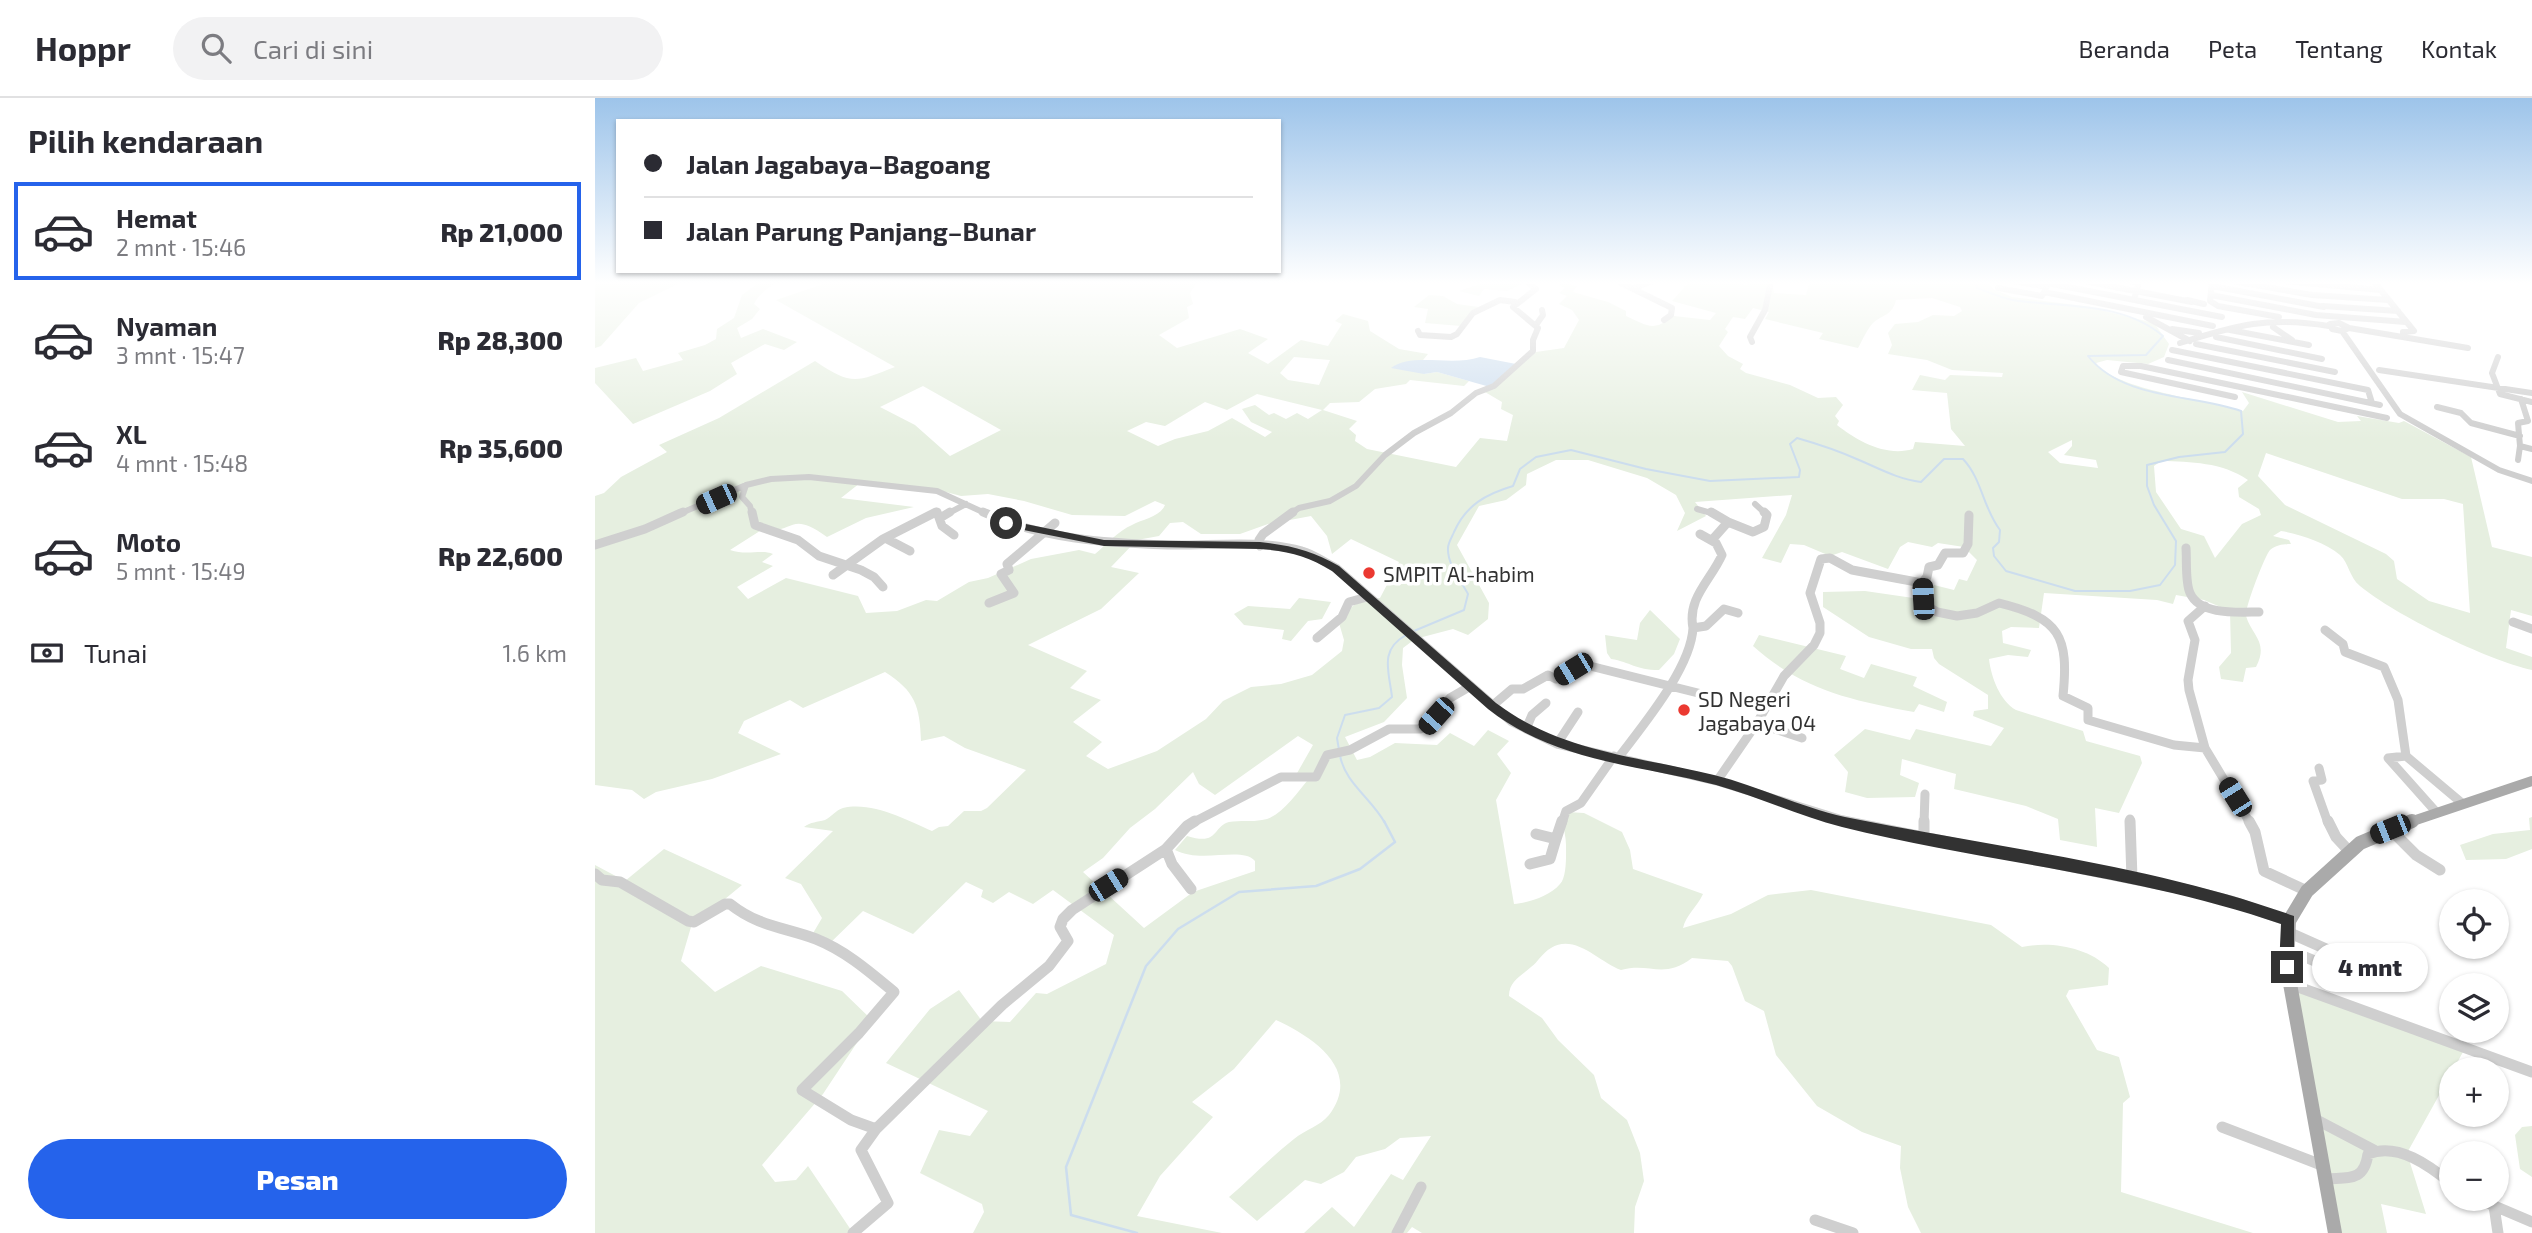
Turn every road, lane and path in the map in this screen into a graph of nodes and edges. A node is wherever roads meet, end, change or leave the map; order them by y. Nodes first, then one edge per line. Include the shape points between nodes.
1 (1419, 334) edge
2 (1457, 334) edge
3 (1536, 334) edge
4 (1753, 334) edge
5 (2179, 334) edge
6 (2208, 334) edge
7 (2253, 334) edge
8 (2283, 334) edge
9 (2348, 334) edge
10 (2372, 334) edge
11 (2259, 335) junction
12 (2216, 337) dead end
13 (1752, 342) dead end
14 (2193, 342) junction
15 (2295, 342) junction
16 (2180, 343) dead end
17 (2309, 345) dead end
18 (2259, 346) junction
19 (2468, 348) dead end
20 (2172, 350) dead end
21 (2258, 357) junction
22 (2498, 357) dead end
23 (2322, 359) dead end
24 (2168, 360) dead end
25 (2258, 368) junction
26 (2379, 370) dead end
27 (2335, 372) dead end
28 (2258, 379) junction
29 (2498, 387) junction
30 (2258, 391) junction
31 (2532, 393) edge
32 (2235, 397) dead end
33 (2521, 399) junction
34 (2532, 402) edge
35 (2372, 403) junction
36 (2380, 405) dead end
37 (2437, 408) dead end
38 (2387, 418) dead end
39 (2523, 422) junction
40 (2532, 424) edge
41 (2520, 436) junction
42 (2520, 446) junction
43 (2532, 449) edge
44 (2518, 460) dead end
45 (2532, 481) edge
46 (747, 485) junction
47 (966, 504) junction
48 (1755, 504) dead end
49 (1697, 509) dead end
50 (1969, 515) dead end
51 (940, 518) junction
52 (1728, 522) junction
53 (1055, 523) dead end
54 (1045, 532) junction
55 (1700, 534) dead end
56 (954, 536) dead end
57 (887, 539) junction
58 (1712, 540) junction
59 (595, 545) edge
60 (1260, 546) junction
61 (2186, 548) dead end
62 (910, 551) dead end
63 (846, 565) junction
64 (834, 575) dead end
65 (1922, 583) junction
66 (883, 587) dead end
67 (1367, 597) junction
68 (989, 603) dead end
69 (2205, 606) junction
70 (2259, 612) dead end
71 (1738, 613) dead end
72 (2513, 622) dead end
73 (1693, 628) junction
74 (2532, 629) edge
75 (2325, 630) dead end
76 (1317, 638) dead end
77 (1668, 684) junction
78 (1469, 687) junction
79 (1714, 697) dead end
80 (1546, 703) dead end
81 (1492, 706) junction
82 (1578, 712) dead end
83 (1758, 723) junction
84 (1526, 730) junction
85 (1802, 738) dead end
86 (1557, 744) junction
87 (2204, 748) junction
88 (2406, 756) junction
89 (1616, 757) junction
90 (2319, 768) dead end
91 (1717, 780) junction
92 (2532, 782) edge
93 (1925, 794) dead end
94 (2463, 804) junction
95 (2437, 813) junction
96 (2130, 818) dead end
97 (2390, 829) junction
98 (1536, 834) dead end
99 (1924, 838) junction
100 (1556, 839) junction
101 (1166, 849) junction
102 (2349, 851) junction
103 (1530, 864) dead end
104 (2439, 870) dead end
105 (595, 874) edge
106 (2132, 878) junction
107 (1191, 889) dead end
108 (2307, 891) junction
109 (2288, 926) junction
110 (2286, 949) junction
111 (2334, 969) dead end
112 (2371, 969) dead end
113 (2290, 984) junction
114 (2532, 1072) edge
115 (2315, 1119) junction
116 (2223, 1127) dead end
117 (876, 1129) junction
118 (2374, 1150) junction
119 (2324, 1172) junction
120 (2439, 1174) edge
121 (1421, 1187) dead end
122 (2495, 1211) edge
123 (2506, 1211) edge
124 (1815, 1220) dead end
125 (2532, 1222) edge
126 (853, 1233) edge
127 (1397, 1233) edge
128 (1853, 1233) edge
129 (2335, 1233) edge
130 (2498, 1233) edge

1 - 2 street
3 - 60 street via 1535,350 1494,386 1420,428 1356,486 1329,501 1299,508 1263,534
4 - 13 street
5 - 14 street
6 - 14 street
7 - 11 street
8 - 15 street
9 - 45 street via 2400,414 2500,470
10 - 19 street
11 - 15 street
11 - 18 street
12 - 18 street
14 - 16 street
14 - 21 street
15 - 17 street
18 - 21 street
18 - 23 street
20 - 25 street
21 - 25 street
21 - 27 street
22 - 29 street via 2492,373
24 - 28 street
25 - 28 street
25 - 35 street via 2368,390
26 - 29 street
28 - 30 street
28 - 35 street
29 - 31 street
29 - 33 street via 2501,394
30 - 32 street via 2141,366 2123,366 2121,372
30 - 38 street
33 - 34 street
33 - 39 street via 2528,421
35 - 36 street
37 - 41 street
39 - 40 street
39 - 41 street via 2518,423
41 - 42 street
42 - 43 street
42 - 44 street
46 - 47 street via 771,479 823,478 937,491
46 - 59 street
46 - 63 street via 742,497 755,525 798,540 820,556
47 - 51 street
47 - 54 street via 1006,523
48 - 52 street via 1767,515 1764,527 1753,532
49 - 52 street
50 - 65 street via 1968,544 1963,553 1945,553 1938,565 1929,567
51 - 56 street
51 - 57 street via 937,512 920,517
52 - 58 street
53 - 54 street
54 - 60 street via 1104,543
54 - 68 street via 1001,574 1014,593
55 - 58 street
57 - 62 street
57 - 63 street
58 - 73 street via 1719,547 1721,560 1693,602
60 - 67 street via 1303,551 1322,559
61 - 69 street via 2190,593
63 - 64 street
63 - 66 street via 869,574
65 - 83 street via 1852,570 1830,558 1821,559 1810,593 1820,633 1784,676
65 - 87 street via 1925,605 1947,615 1971,614 1998,604 2052,624 2067,657 2063,696 2088,708 2088,720 2174,745
67 - 76 street via 1349,602 1342,617
67 - 78 street
69 - 70 street
69 - 87 street via 2188,621 2195,640 2189,690
71 - 73 street via 1724,609 1706,626
72 - 74 street
73 - 77 street via 1690,648
75 - 88 street via 2343,644 2345,652 2385,667 2398,700
77 - 79 street
77 - 81 street via 1590,666 1556,679 1548,675 1523,690 1512,689
77 - 89 street
78 - 81 street
78 - 101 street via 1450,698 1426,727 1389,729 1331,754 1316,777 1281,778 1260,786 1187,826
80 - 84 street via 1532,715
81 - 84 street
82 - 86 street
83 - 85 street
83 - 91 street
84 - 86 street
86 - 89 street
87 - 108 street via 2255,832 2264,871
88 - 94 street
88 - 95 street via 2388,758
89 - 91 street
89 - 100 street via 1581,803 1566,811
90 - 102 street via 2322,780 2313,781 2339,844
91 - 99 street via 1827,817
92 - 94 main road
93 - 99 street
94 - 95 main road
95 - 97 main road
96 - 106 street
97 - 102 main road
97 - 104 street
98 - 100 street
99 - 106 street
100 - 103 street via 1548,863
101 - 107 street
101 - 117 street via 1072,909 1060,927 1068,941 1061,953
102 - 108 main road
105 - 117 street via 602,880 620,882 688,921 730,904 760,925 822,941 864,966 894,992 802,1090
106 - 109 street via 2231,901
108 - 109 main road
109 - 110 main road
109 - 112 street
110 - 111 street
110 - 113 main road
113 - 114 street
113 - 115 main road
115 - 118 street
115 - 119 main road
116 - 119 street
117 - 126 street via 861,1150 888,1203
118 - 119 street via 2356,1177
118 - 120 street via 2425,1163
119 - 129 main road
121 - 127 street
122 - 130 street
123 - 125 street
124 - 128 street

